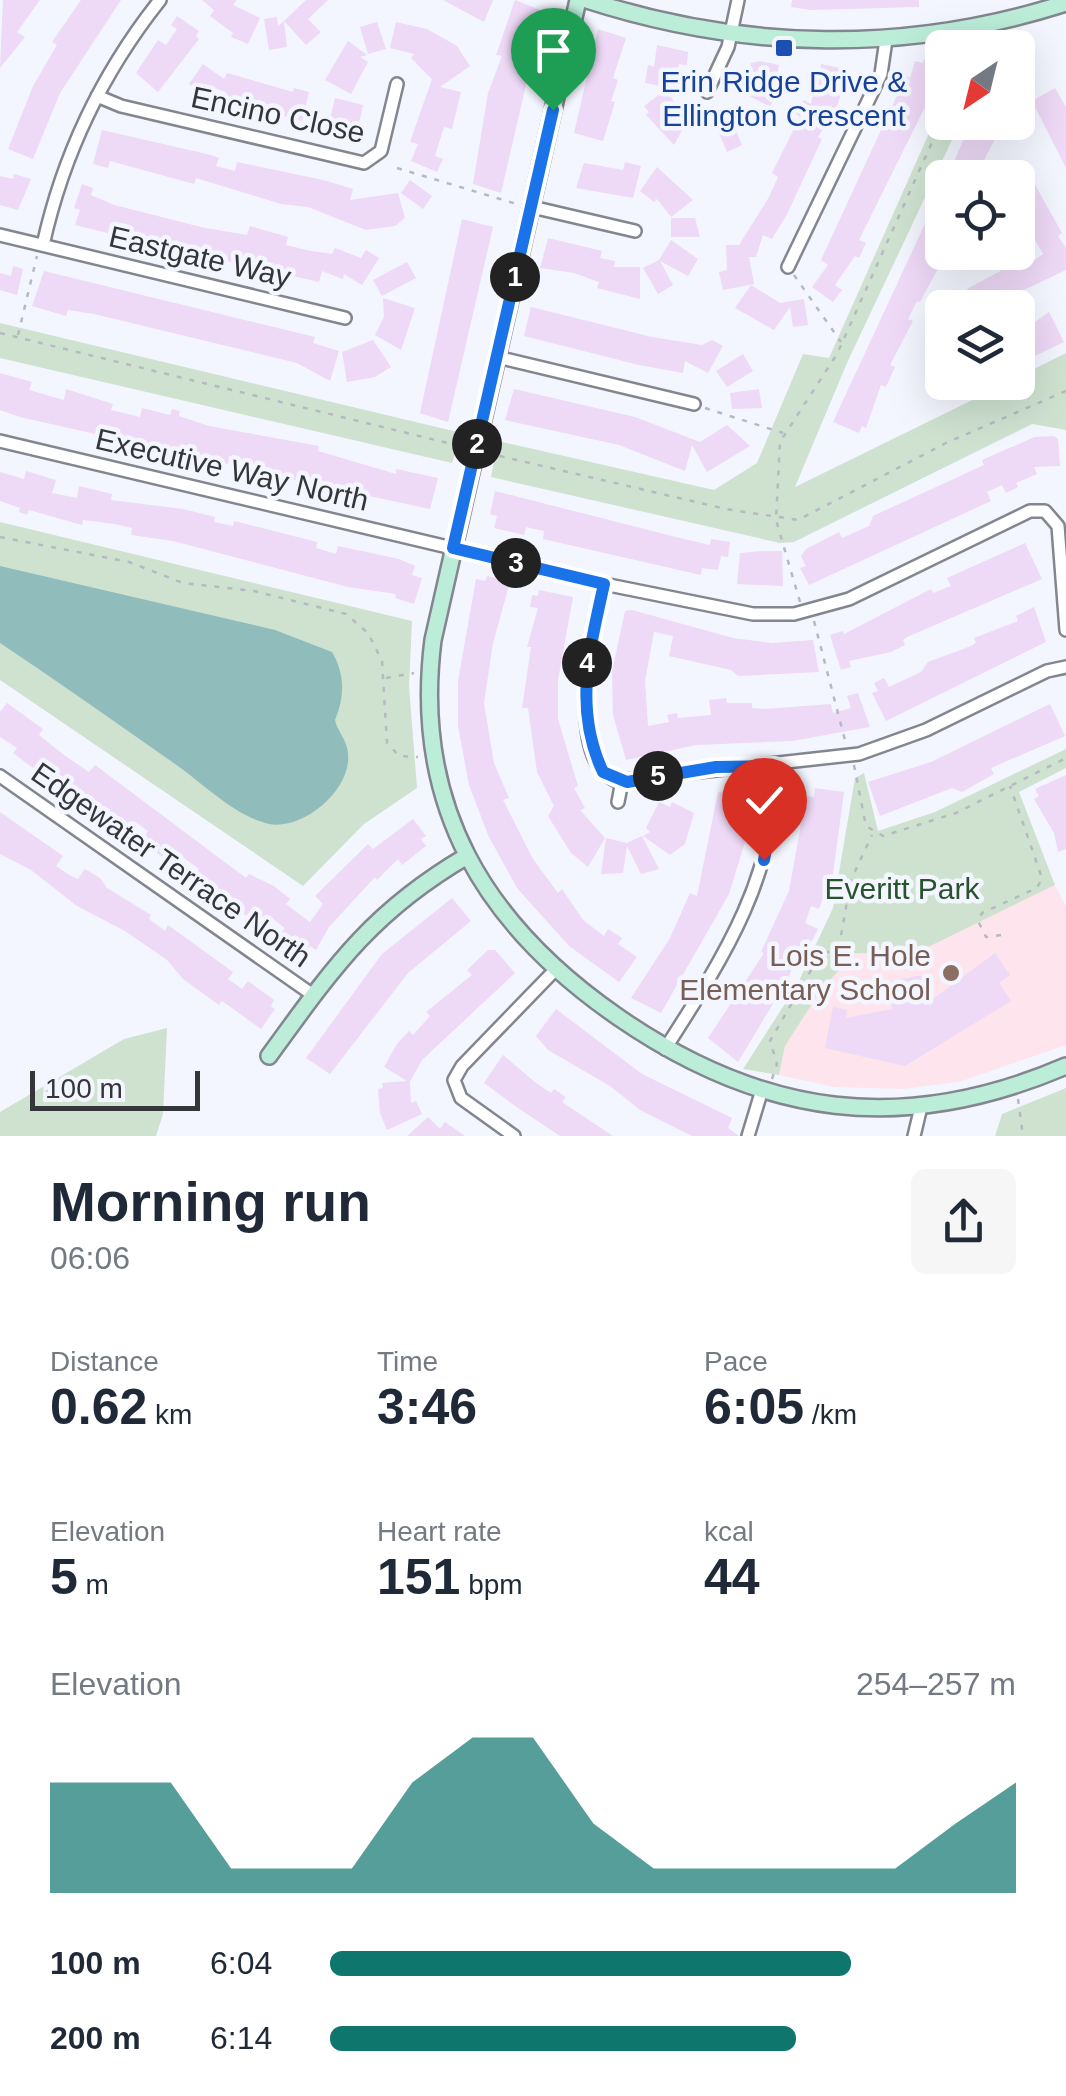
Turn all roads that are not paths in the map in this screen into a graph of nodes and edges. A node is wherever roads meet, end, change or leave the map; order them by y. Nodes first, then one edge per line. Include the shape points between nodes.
1 (160, 0) edge
2 (578, 0) edge
3 (586, 0) edge
4 (738, 0) edge
5 (1066, 3) edge
6 (732, 35) junction
7 (886, 40) junction
8 (397, 84) dead end
9 (707, 92) dead end
10 (97, 96) junction
11 (532, 207) junction
12 (635, 232) dead end
13 (0, 236) edge
14 (41, 249) junction
15 (788, 267) dead end
16 (345, 318) dead end
17 (496, 357) junction
18 (694, 404) road end
19 (0, 441) edge
20 (453, 548) junction
21 (604, 584) junction
22 (1066, 630) edge
23 (1066, 667) edge
24 (775, 766) junction
25 (0, 776) edge
26 (622, 782) junction
27 (618, 802) dead end
28 (466, 856) junction
29 (554, 970) junction
30 (313, 995) junction
31 (665, 1048) junction
32 (270, 1056) dead end
33 (1066, 1066) edge
34 (761, 1093) junction
35 (920, 1111) junction
36 (514, 1136) edge
37 (748, 1136) edge
38 (914, 1136) edge

1 - 10 street
2 - 11 street
3 - 6 street
4 - 6 street
5 - 7 street
6 - 7 street
6 - 9 street
7 - 15 street via 880,74
8 - 10 street, Encino Close via 383,146 364,163
10 - 14 street via 70,155
11 - 12 street
11 - 17 street
13 - 14 street, Eastgate Way
14 - 16 street, Eastgate Way
17 - 18 street
17 - 20 street
19 - 20 street, Executive Way North
20 - 21 street, Executive Way North
20 - 28 street via 434,640 429,710 440,782
21 - 22 street, Executive Way North via 734,612 794,614 849,600 1040,510 1058,526
21 - 26 street via 587,658 586,707 600,767
23 - 24 street via 883,747
24 - 26 street via 716,767
24 - 31 street via 772,826 754,894 732,943
25 - 30 street, Edgewater Terrace North
26 - 27 street
28 - 29 street via 499,908
28 - 30 street via 384,911
29 - 31 street
29 - 36 street via 455,1076 461,1098
30 - 32 street
31 - 34 street
33 - 35 street via 1015,1089
34 - 35 street via 824,1108
34 - 37 street
35 - 38 street

